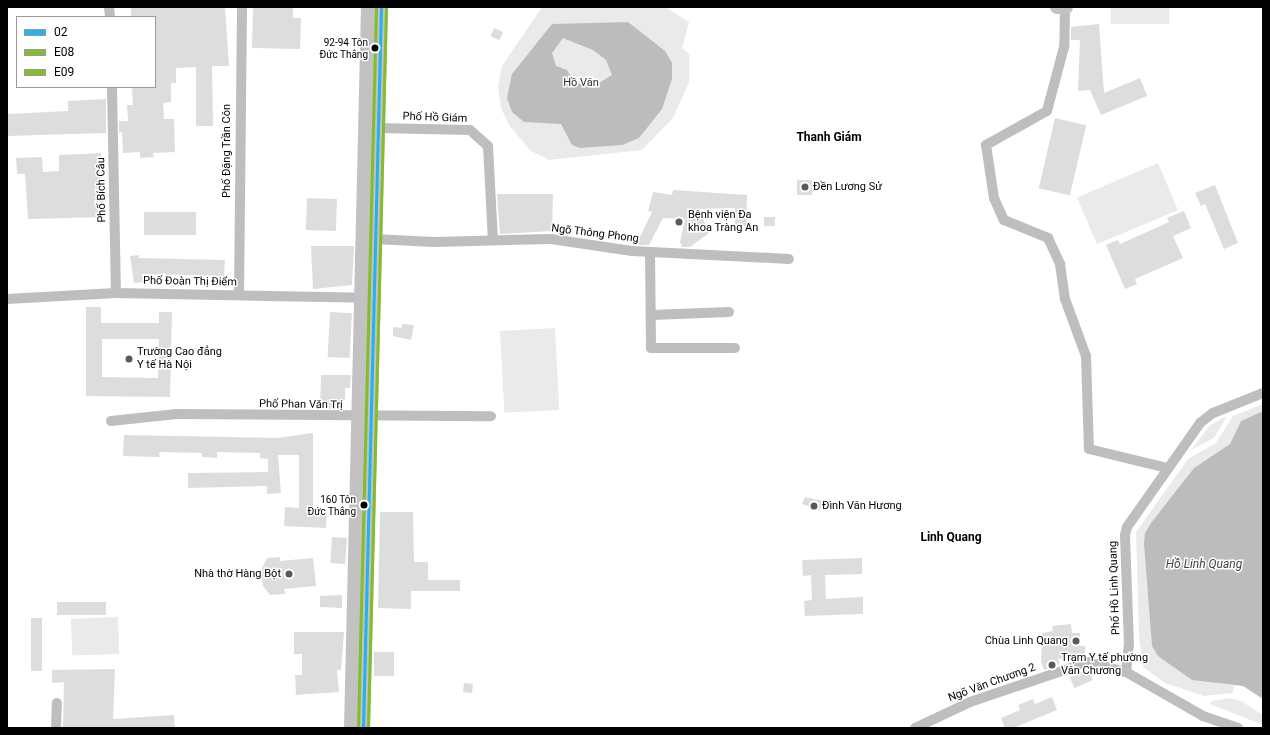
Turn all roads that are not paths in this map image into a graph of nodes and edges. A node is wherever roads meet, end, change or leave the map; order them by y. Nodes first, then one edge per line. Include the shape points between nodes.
1 (242, 7) edge
2 (368, 7) edge
3 (381, 7) edge
4 (1063, 7) edge
5 (112, 88) edge
6 (377, 128) junction
7 (370, 169) junction
8 (374, 239) junction
9 (493, 240) junction
10 (650, 252) junction
11 (789, 259) dead end
12 (116, 293) junction
13 (239, 295) junction
14 (367, 298) junction
15 (7, 299) edge
16 (729, 312) dead end
17 (651, 315) junction
18 (735, 348) dead end
19 (1263, 393) edge
20 (491, 416) dead end
21 (364, 418) junction
22 (111, 421) dead end
23 (1167, 468) junction
24 (1126, 672) junction
25 (57, 702) dead end
26 (56, 728) edge
27 (351, 728) edge
28 (363, 728) edge
29 (915, 728) edge
30 (1238, 728) edge

1 - 13 street, Phố Đặng Trần Côn
2 - 7 main road
3 - 6 main road
4 - 23 street via 1064,47 1047,111 986,145 998,212 1010,224 1048,238 1052,242 1063,277 1065,299 1086,356 1089,449
5 - 12 street, Phố Bích Câu
6 - 7 main road
6 - 9 street, Phố Hồ Giám via 470,130 488,146
7 - 8 main road
7 - 14 main road
8 - 9 street, Ngõ Thông Phong via 434,242
8 - 14 main road
9 - 10 street, Ngõ Thông Phong via 551,239
10 - 11 street, Ngõ Thông Phong
10 - 17 street
12 - 13 street, Phố Đoàn Thị Điểm
12 - 15 street, Phố Đoàn Thị Điểm
13 - 14 street, Phố Đoàn Thị Điểm
14 - 21 main road
16 - 17 street
17 - 18 street via 651,348
19 - 23 street, Phố Hồ Linh Quang via 1206,417
20 - 21 street, Phố Phan Văn Trị
21 - 22 street, Phố Phan Văn Trị via 177,414
21 - 27 main road
21 - 28 main road
23 - 24 street, Phố Hồ Linh Quang via 1132,519 1125,535 1129,646
24 - 29 street, Ngõ Văn Chương 2 via 1088,662 970,702
24 - 30 street via 1203,716
25 - 26 street

